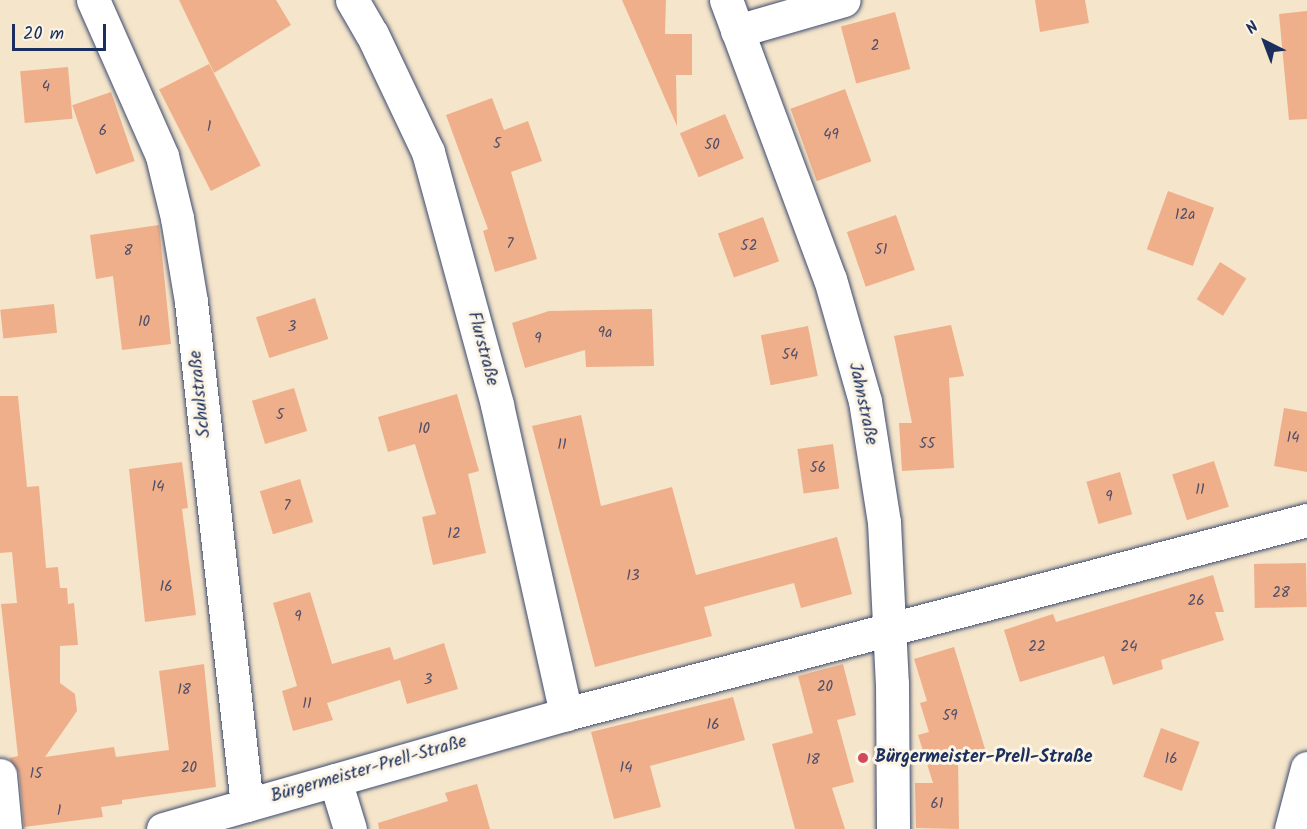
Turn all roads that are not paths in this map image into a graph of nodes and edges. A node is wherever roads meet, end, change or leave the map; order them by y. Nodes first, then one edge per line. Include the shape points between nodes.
1 (93, 0) edge
2 (352, 0) edge
3 (726, 0) edge
4 (844, 0) edge
5 (737, 31) junction
6 (1307, 520) edge
7 (890, 626) junction
8 (566, 714) junction
9 (1307, 768) edge
10 (0, 775) edge
11 (335, 780) junction
12 (247, 805) junction
13 (5, 829) edge
14 (163, 829) edge
15 (350, 829) edge
16 (893, 829) edge
17 (1292, 829) edge

1 - 12 street, Schulstraße via 162,156 177,218 191,302
2 - 8 street, Flurstraße via 382,53 428,152 497,405
3 - 5 street, Jahnstraße
4 - 5 street
5 - 7 street, Jahnstraße via 830,279 865,401 884,522
6 - 7 street, Bürgermeister-Prell-Straße
7 - 8 street, Bürgermeister-Prell-Straße
7 - 16 street, Jahnstraße
8 - 11 street, Bürgermeister-Prell-Straße
9 - 17 street
10 - 13 street
11 - 12 street, Bürgermeister-Prell-Straße
11 - 15 street
12 - 14 street, Bürgermeister-Prell-Straße

